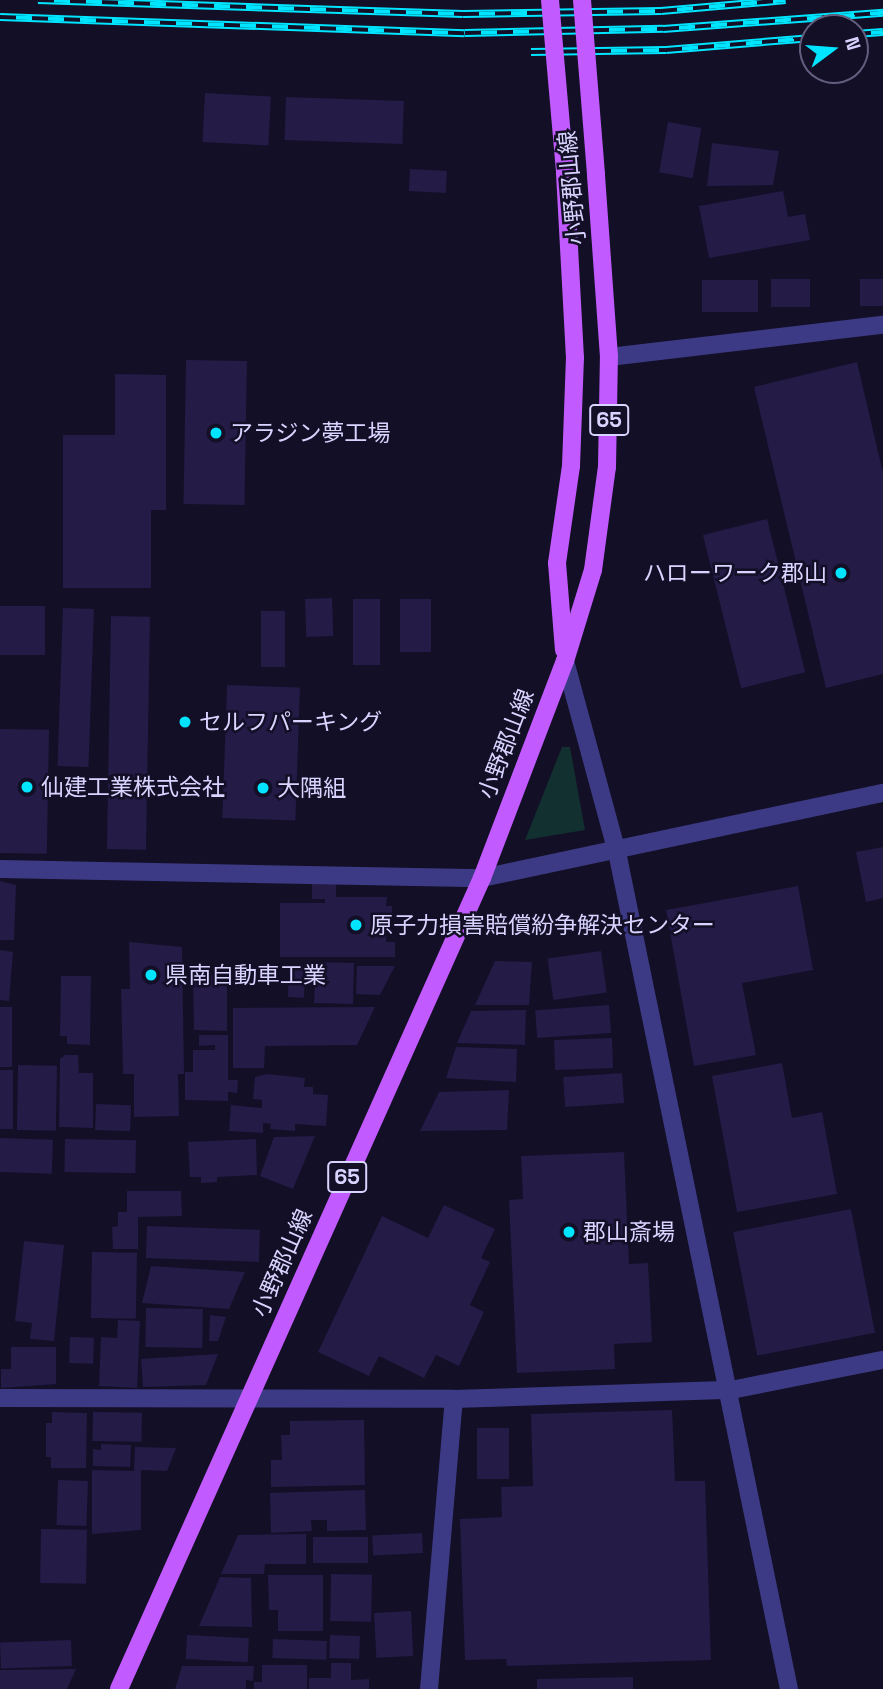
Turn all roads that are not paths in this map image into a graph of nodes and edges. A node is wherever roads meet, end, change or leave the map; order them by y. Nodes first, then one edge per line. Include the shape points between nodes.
1 (550, 0) edge
2 (582, 0) edge
3 (883, 325) edge
4 (609, 357) junction
5 (565, 661) junction
6 (883, 793) edge
7 (617, 852) junction
8 (0, 869) edge
9 (482, 878) junction
10 (883, 1360) edge
11 (731, 1390) junction
12 (0, 1398) edge
13 (249, 1398) junction
14 (454, 1399) junction
15 (119, 1689) edge
16 (429, 1689) edge
17 (789, 1689) edge

1 - 5 main road, 小野郡山線 / 65, bridge via 575,358 570,466 557,563
2 - 4 main road, 小野郡山線 / 65, bridge
3 - 4 street
4 - 5 main road, 小野郡山線 / 65 via 600,527 593,570
5 - 7 street
5 - 9 main road, 小野郡山線 / 65
6 - 7 street
7 - 9 street
7 - 11 street
8 - 9 street
9 - 13 main road, 小野郡山線 / 65
10 - 11 street
11 - 14 street
11 - 17 street
12 - 13 street
13 - 14 street
13 - 15 main road, 小野郡山線 / 65
14 - 16 street

